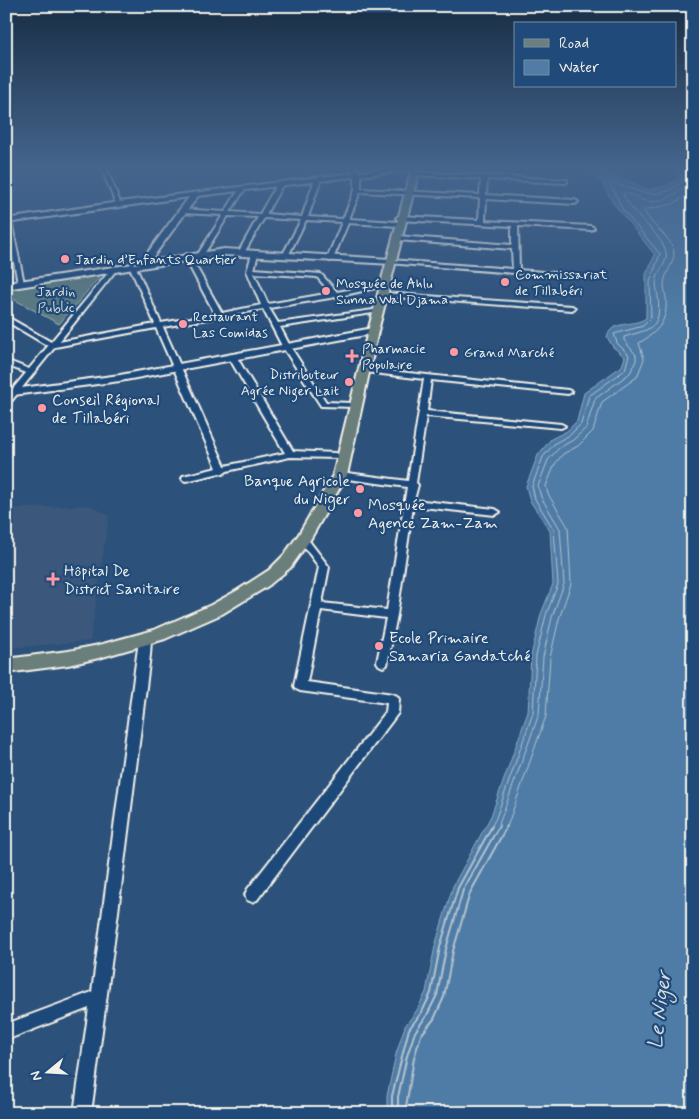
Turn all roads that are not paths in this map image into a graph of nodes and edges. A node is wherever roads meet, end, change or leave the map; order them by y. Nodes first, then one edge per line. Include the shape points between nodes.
1 (176, 219) edge
2 (223, 219) edge
3 (260, 219) edge
4 (303, 219) edge
5 (321, 219) edge
6 (400, 220) junction
7 (7, 221) edge
8 (346, 221) junction
9 (482, 222) joint
10 (515, 224) junction
11 (591, 228) dead end
12 (397, 238) junction
13 (515, 247) junction
14 (241, 253) junction
15 (201, 254) junction
16 (255, 254) junction
17 (187, 256) junction
18 (285, 256) junction
19 (330, 259) junction
20 (389, 262) junction
21 (144, 263) junction
22 (132, 265) junction
23 (115, 268) junction
24 (250, 270) junction
25 (516, 272) junction
26 (565, 275) dead end
27 (21, 284) junction
28 (6, 286) edge
29 (382, 291) junction
30 (336, 295) junction
31 (266, 308) junction
32 (572, 308) dead end
33 (377, 310) junction
34 (220, 316) junction
35 (6, 318) edge
36 (275, 326) junction
37 (159, 327) junction
38 (371, 331) junction
39 (52, 345) junction
40 (286, 346) junction
41 (232, 356) junction
42 (6, 362) edge
43 (177, 367) junction
44 (365, 370) junction
45 (30, 372) junction
46 (428, 377) junction
47 (10, 392) edge
48 (568, 392) dead end
49 (6, 402) edge
50 (352, 405) junction
51 (423, 413) junction
52 (561, 426) dead end
53 (290, 454) junction
54 (335, 456) junction
55 (223, 471) junction
56 (340, 475) junction
57 (186, 478) dead end
58 (413, 485) junction
59 (327, 498) junction
60 (410, 503) junction
61 (495, 512) dead end
62 (303, 540) junction
63 (317, 606) junction
64 (392, 616) junction
65 (145, 640) junction
66 (383, 662) dead end
67 (6, 666) edge
68 (252, 895) dead end
69 (99, 997) junction
70 (6, 1032) edge
71 (82, 1113) edge

1 - 21 street
2 - 15 street
3 - 14 street
4 - 18 street
5 - 8 street
6 - 8 street
6 - 9 street
6 - 12 main road
6 - 20 main road
7 - 27 street
8 - 19 street
9 - 10 street
10 - 11 street
10 - 13 street
12 - 13 street
12 - 20 main road
13 - 25 street
14 - 15 street
14 - 16 street
15 - 17 street
16 - 18 street
16 - 24 street
17 - 21 street
17 - 34 street
18 - 19 street
19 - 20 street
20 - 25 street
20 - 29 main road
21 - 22 street
22 - 23 street
22 - 37 street
23 - 27 street
23 - 39 street
24 - 30 street via 319,276
24 - 31 street
25 - 26 street
27 - 28 street
29 - 30 street
29 - 32 street
29 - 33 main road
30 - 31 street
31 - 34 street
31 - 36 street
33 - 36 street
33 - 38 main road
34 - 37 street
35 - 39 street
36 - 40 street
37 - 39 street
37 - 43 street
38 - 40 street
38 - 44 main road
38 - 50 main road
39 - 45 street
40 - 41 street
40 - 50 street via 324,404
41 - 43 street
41 - 53 street
42 - 45 street
43 - 47 street
43 - 55 street
44 - 46 street
44 - 56 main road
45 - 47 street
46 - 48 street
46 - 51 street
47 - 49 street
50 - 54 main road
51 - 52 street
51 - 58 street
53 - 54 street
53 - 55 street
54 - 59 main road
55 - 57 street
56 - 58 street
56 - 59 main road
58 - 60 street
59 - 62 main road
60 - 61 street
60 - 64 street
62 - 63 street via 324,567
62 - 65 main road via 288,560 262,583 225,606
63 - 64 street
63 - 68 street via 300,686 392,699 392,713
64 - 66 street
65 - 67 main road via 104,652
65 - 69 street
69 - 70 street
69 - 71 street

